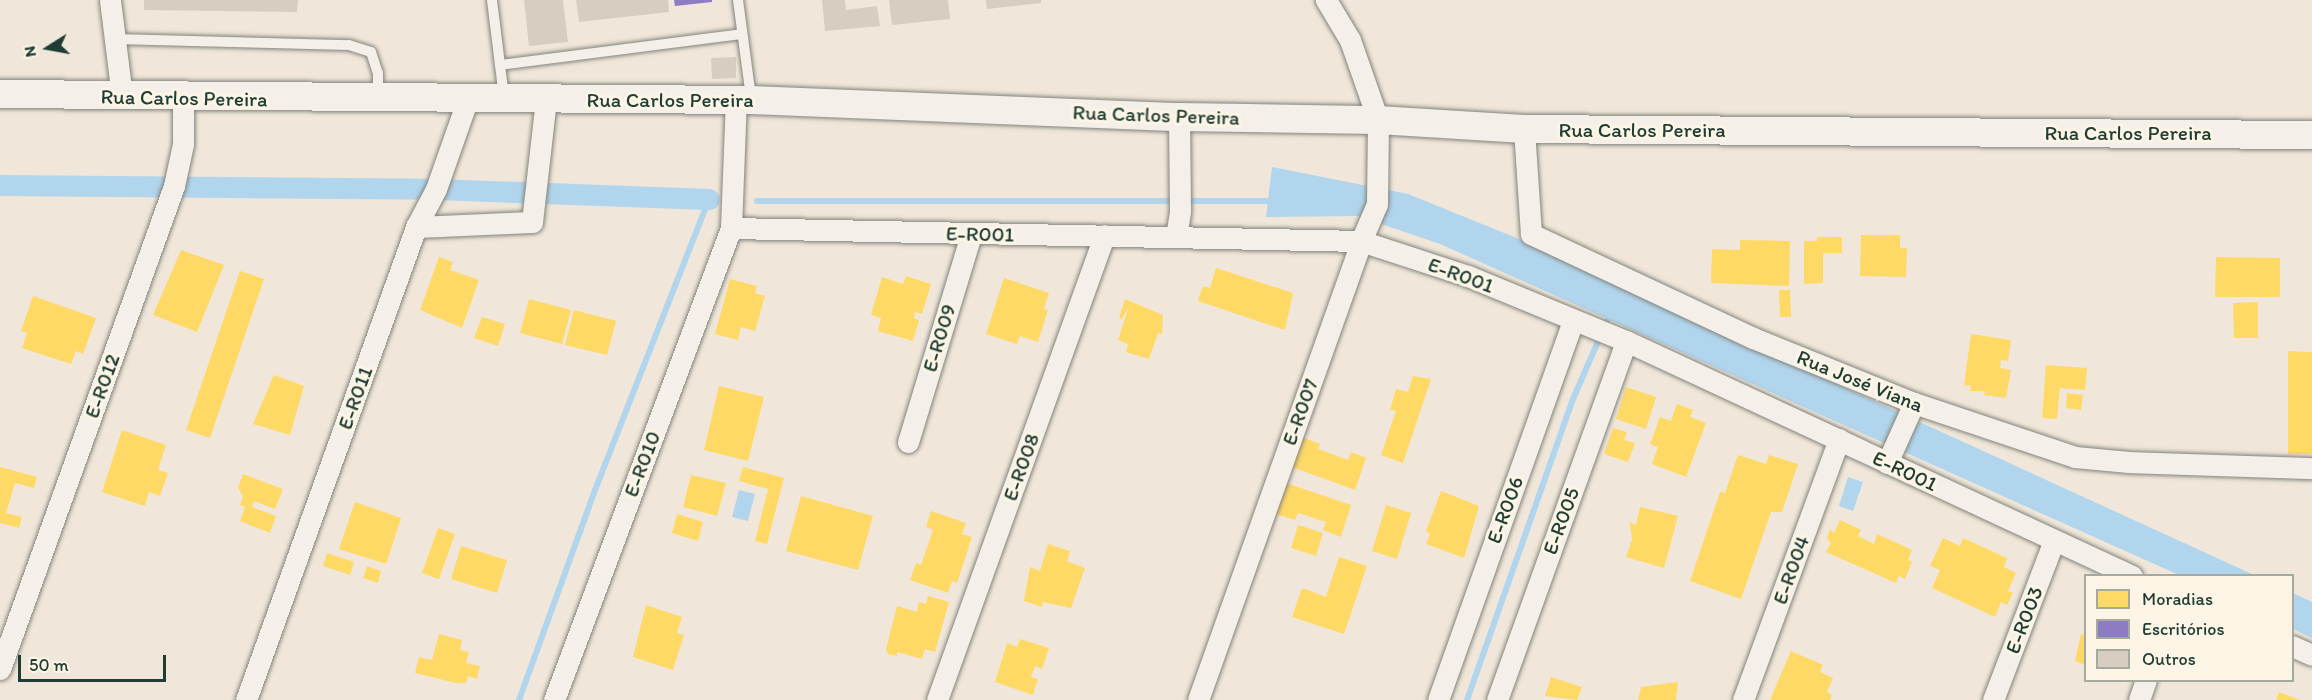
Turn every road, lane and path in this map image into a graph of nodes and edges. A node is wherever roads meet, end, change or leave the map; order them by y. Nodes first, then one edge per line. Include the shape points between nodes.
1 (110, 0) edge
2 (492, 0) edge
3 (738, 0) edge
4 (1326, 0) edge
5 (742, 34) junction
6 (114, 39) junction
7 (500, 65) junction
8 (0, 94) edge
9 (122, 97) junction
10 (183, 98) junction
11 (468, 98) junction
12 (504, 98) junction
13 (546, 99) junction
14 (378, 100) junction
15 (744, 100) junction
16 (1179, 117) junction
17 (1378, 120) junction
18 (1524, 129) junction
19 (2312, 135) edge
20 (416, 227) junction
21 (731, 228) junction
22 (971, 234) junction
23 (1104, 235) junction
24 (1176, 237) junction
25 (1360, 241) junction
26 (1573, 320) junction
27 (1626, 341) junction
28 (1914, 403) junction
29 (1839, 440) junction
30 (908, 442) dead end
31 (1887, 463) junction
32 (2312, 468) edge
33 (2054, 540) junction
34 (2128, 574) edge
35 (4, 644) edge
36 (2294, 647) edge
37 (2312, 655) edge
38 (0, 669) edge
39 (2146, 682) edge
40 (246, 700) edge
41 (554, 700) edge
42 (937, 700) edge
43 (1198, 700) edge
44 (1438, 700) edge
45 (1497, 700) edge
46 (1743, 700) edge
47 (1994, 700) edge
48 (2139, 700) edge

1 - 6 street
2 - 7 lane
3 - 5 lane
4 - 17 street, E-R007 via 1350,40
5 - 7 lane
5 - 15 lane
6 - 9 street
6 - 14 lane via 349,45 371,52 378,73
7 - 12 lane
8 - 9 street, Rua Carlos Pereira
9 - 10 street, Rua Carlos Pereira
10 - 14 street, Rua Carlos Pereira
10 - 35 street, E-R012 via 183,144 174,186
11 - 12 street, Rua Carlos Pereira
11 - 14 street, Rua Carlos Pereira
11 - 20 street, E-R011 via 436,189
12 - 13 street, Rua Carlos Pereira
13 - 15 street, Rua Carlos Pereira
13 - 20 street via 532,222
15 - 16 street, Rua Carlos Pereira
15 - 21 street, E-R010
16 - 17 street, Rua Carlos Pereira
16 - 24 street via 1181,188
17 - 18 street, Rua Carlos Pereira
17 - 25 street, E-R007 via 1377,204
18 - 19 street, Rua Carlos Pereira
18 - 28 street, Rua José Viana via 1531,234 1753,338
20 - 40 street, E-R011
21 - 22 street, E-R001
21 - 41 street, E-R010
22 - 23 street, E-R001
22 - 30 street, E-R009
23 - 24 street, E-R001
23 - 42 street, E-R008
24 - 25 street, E-R001
25 - 26 street, E-R001 via 1468,276
25 - 43 street, E-R007
26 - 27 street, E-R001
26 - 44 street, E-R006
27 - 29 street, E-R001
27 - 45 street, E-R005
28 - 31 street
28 - 32 street, Rua José Viana via 2075,457
29 - 31 street, E-R001
29 - 46 street, E-R004
31 - 33 street, E-R001
33 - 34 street, E-R001
33 - 47 street, E-R003
35 - 38 street, E-R012
36 - 37 street
39 - 48 street

